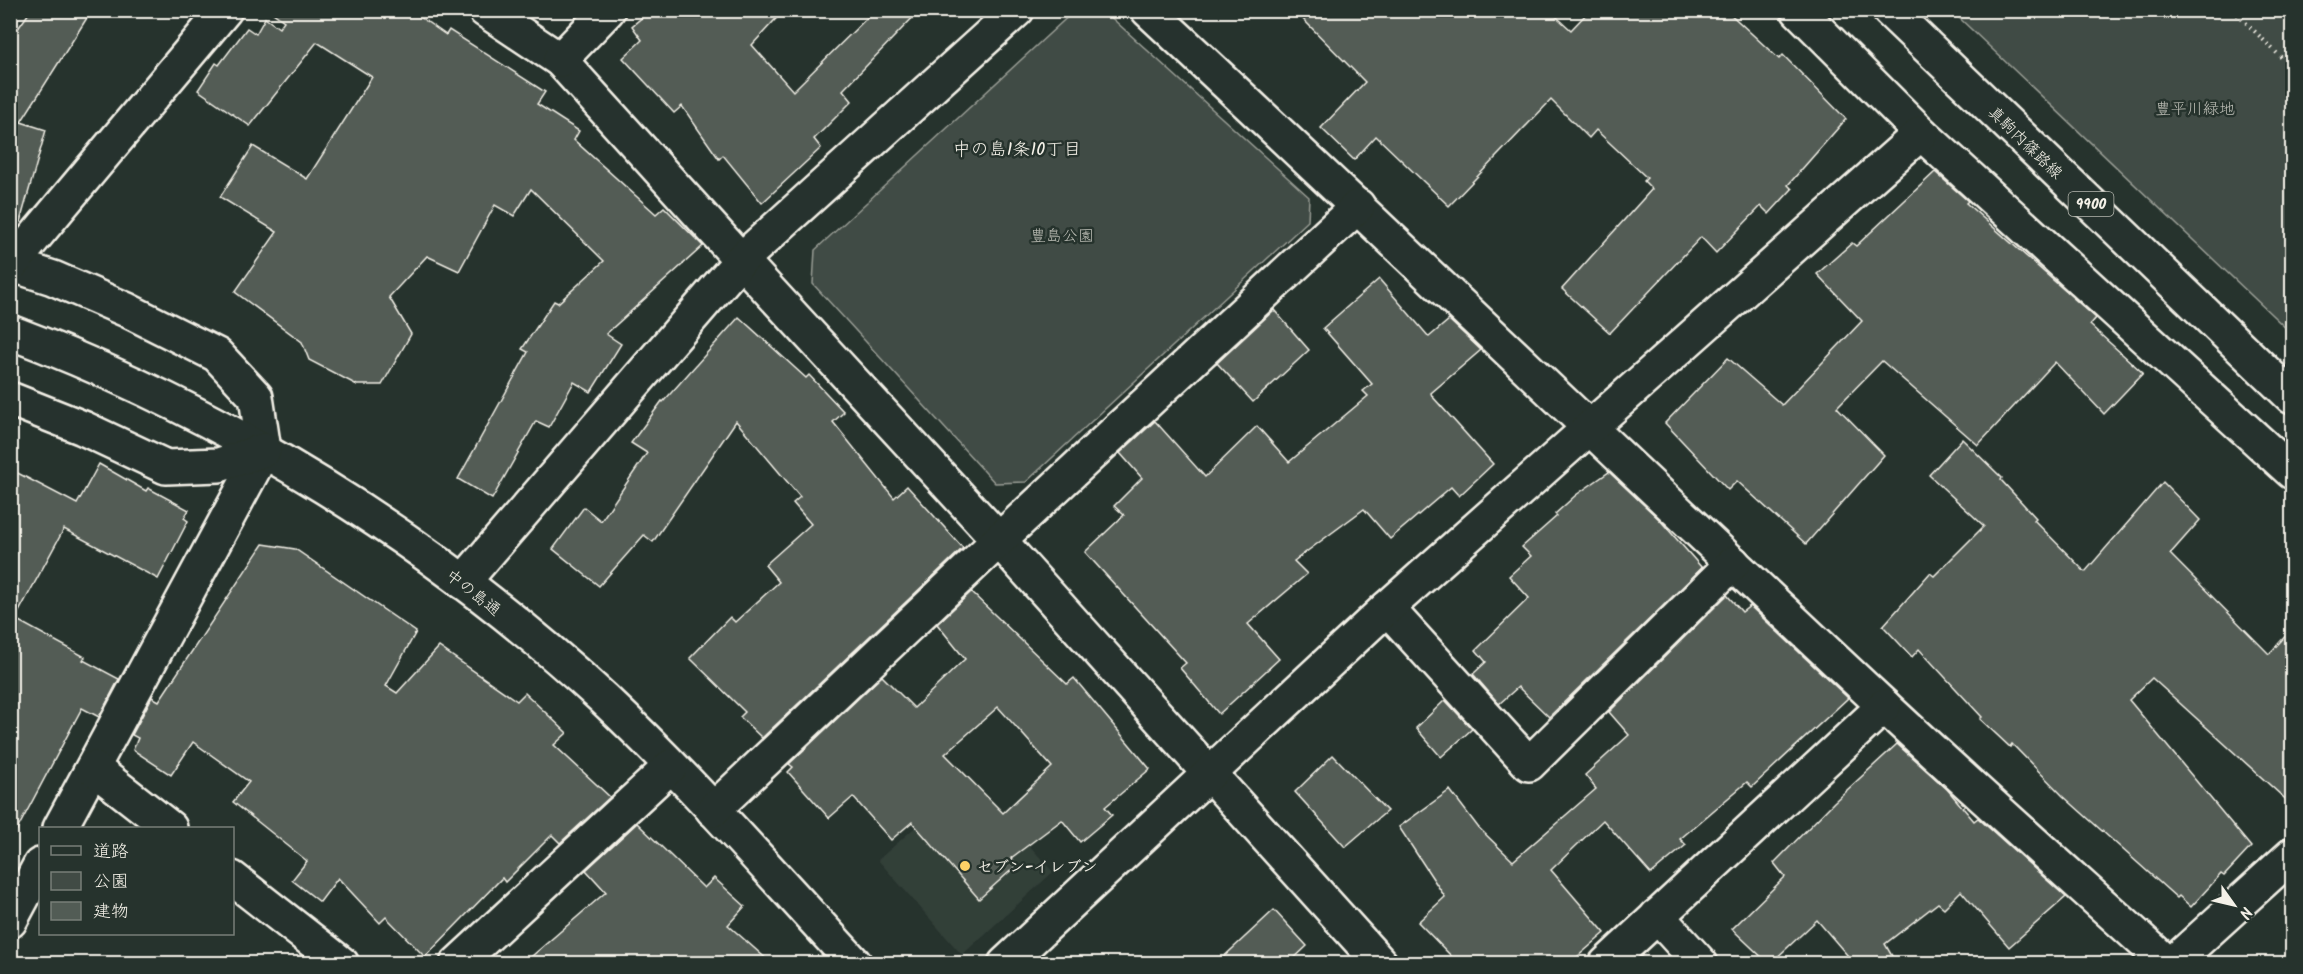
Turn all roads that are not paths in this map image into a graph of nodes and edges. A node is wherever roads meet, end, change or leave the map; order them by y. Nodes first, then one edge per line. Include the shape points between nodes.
1 (225, 10) edge
2 (485, 10) edge
3 (608, 10) edge
4 (1017, 10) edge
5 (1148, 10) edge
6 (1798, 10) edge
7 (1889, 10) edge
8 (560, 60) junction
9 (1921, 133) junction
10 (1358, 206) junction
11 (741, 260) junction
12 (11, 264) edge
13 (10, 332) edge
14 (2292, 397) edge
15 (10, 399) edge
16 (1588, 428) junction
17 (264, 450) junction
18 (2292, 472) edge
19 (999, 540) junction
20 (1733, 563) junction
21 (463, 582) junction
22 (1387, 608) junction
23 (1884, 706) junction
24 (671, 766) junction
25 (93, 768) junction
26 (1208, 773) junction
27 (713, 810) junction
28 (61, 827) edge
29 (169, 827) edge
30 (2292, 855) edge
31 (39, 867) edge
32 (234, 880) edge
33 (1657, 916) junction
34 (10, 921) edge
35 (342, 963) edge
36 (457, 963) edge
37 (855, 963) edge
38 (1005, 963) edge
39 (1381, 963) edge
40 (1606, 963) edge
41 (1701, 963) edge
42 (2170, 963) edge

1 - 12 street
2 - 8 street
3 - 8 street
4 - 11 street
5 - 10 street
6 - 9 street
7 - 14 street, 真駒内篠路線 / 9900
8 - 11 street
9 - 16 street
9 - 18 street
10 - 16 street
10 - 19 street
11 - 19 street
11 - 21 street
12 - 17 street via 127,310 217,355 256,397
13 - 17 street, 中の島通 via 114,375
15 - 17 street via 166,467 219,465
16 - 20 street
16 - 22 street
17 - 21 street, 中の島通
17 - 25 street
19 - 26 street
19 - 27 street
20 - 22 street via 1529,764
20 - 23 street
21 - 24 street, 中の島通 via 560,660
22 - 26 street
23 - 33 street
23 - 42 street
24 - 27 street, 中の島通
24 - 36 street
25 - 28 street
25 - 29 street
26 - 38 street
26 - 39 street
27 - 37 street, 中の島通
30 - 42 street
31 - 34 street
32 - 35 street
33 - 40 street
33 - 41 street

